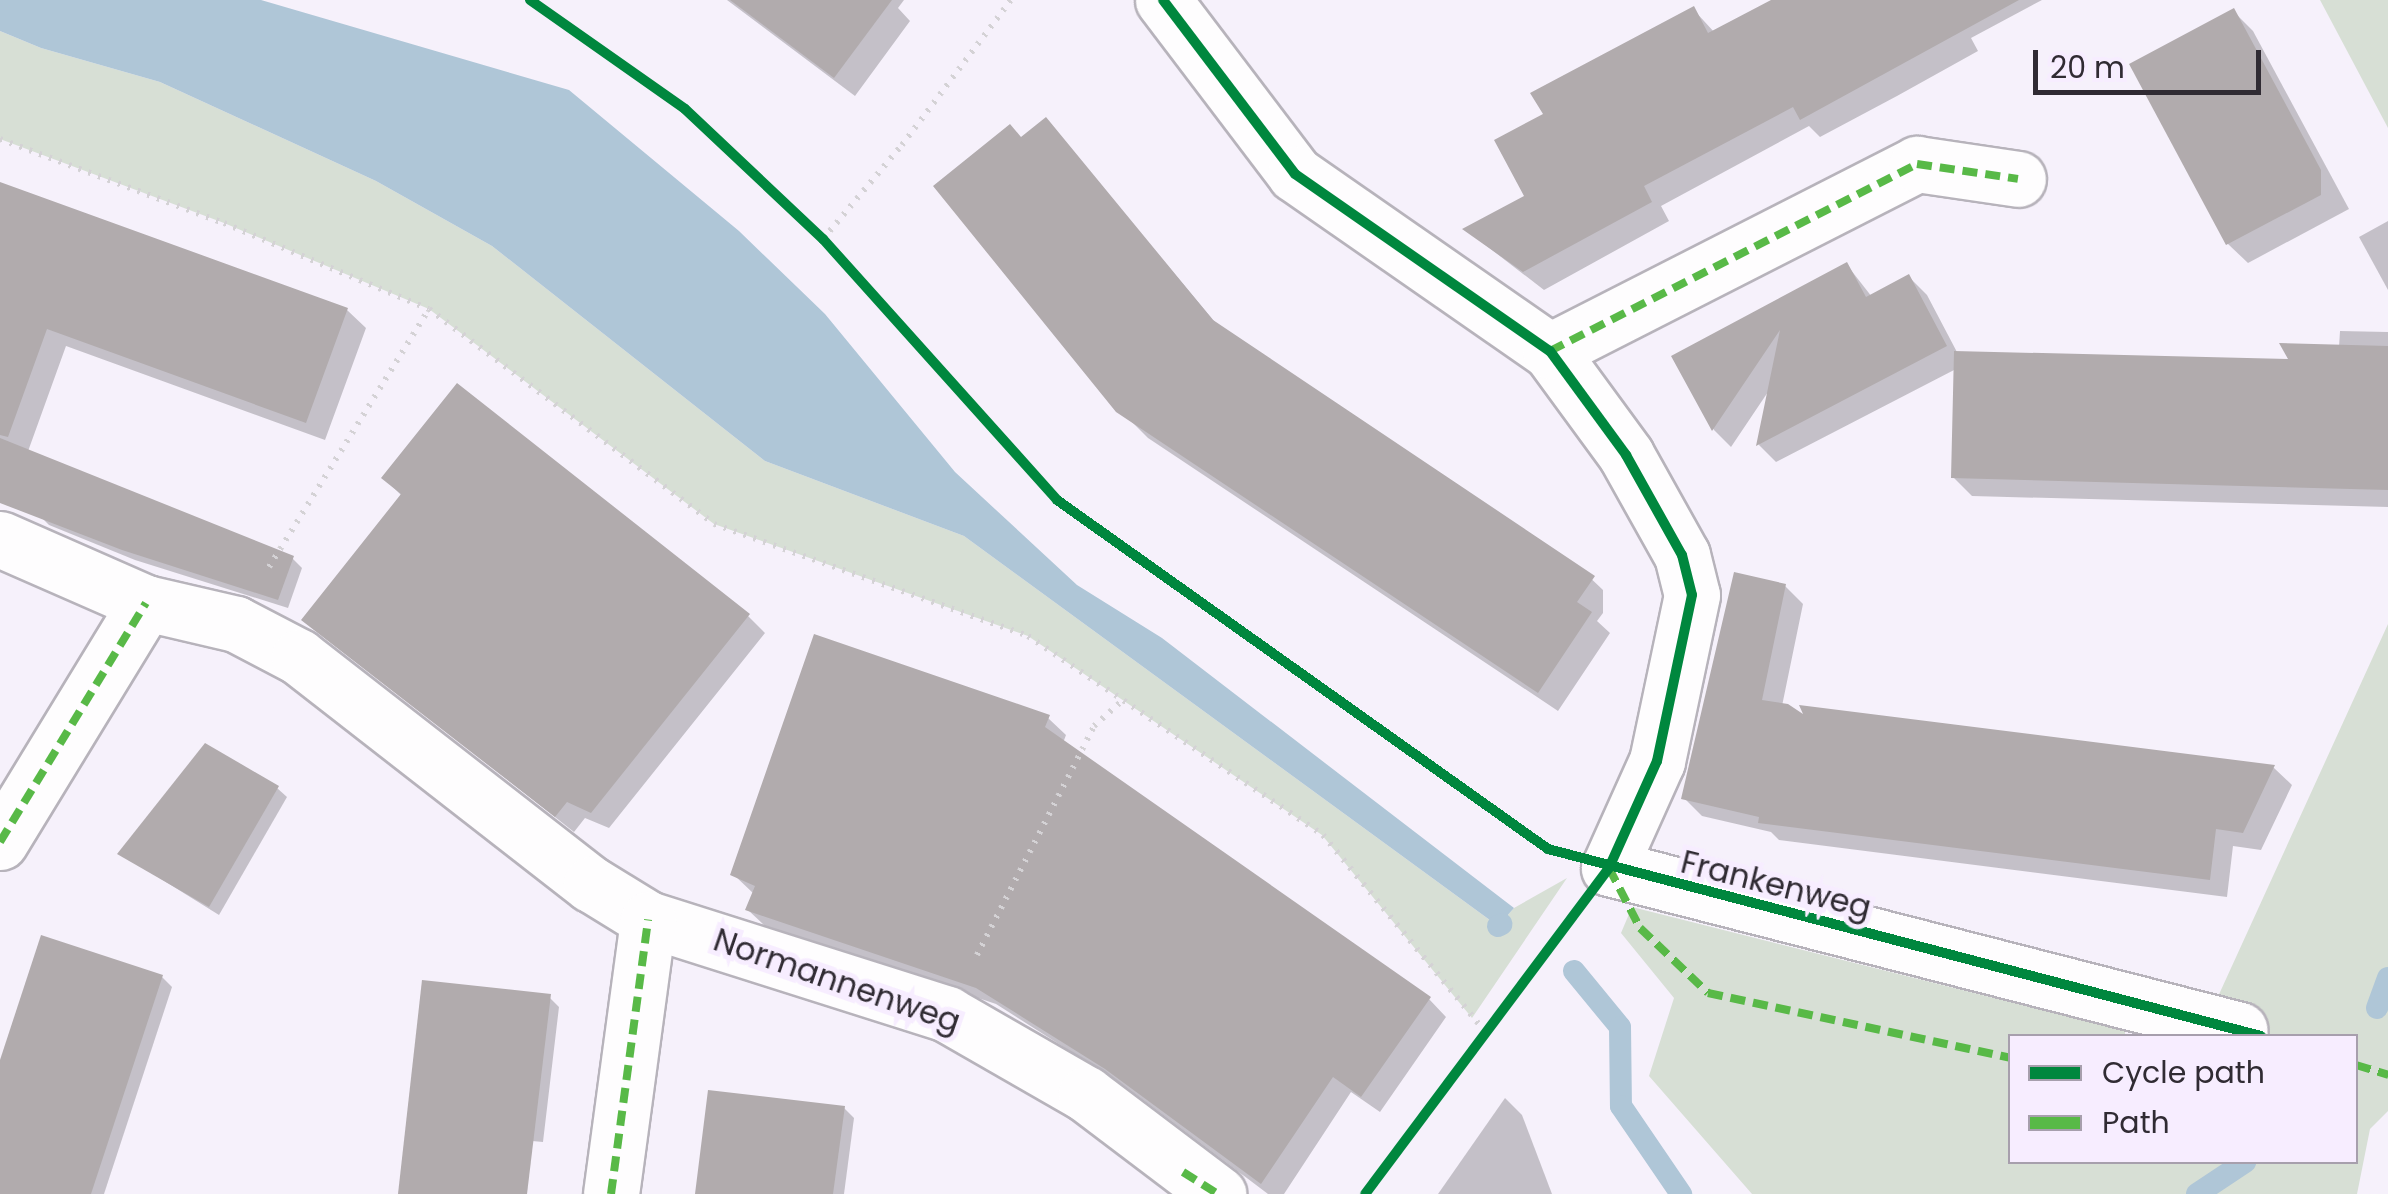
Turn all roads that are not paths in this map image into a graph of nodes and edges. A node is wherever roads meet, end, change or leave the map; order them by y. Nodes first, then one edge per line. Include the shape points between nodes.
1 (1163, 0) edge
2 (2018, 179) dead end
3 (1550, 351) junction
4 (0, 539) edge
5 (146, 603) junction
6 (0, 842) edge
7 (648, 919) junction
8 (2240, 1030) dead end
9 (611, 1194) edge
10 (1218, 1194) edge

1 - 3 street, Frankenweg via 1295,174
2 - 3 street via 1917,164
3 - 8 street, Frankenweg via 1626,455 1682,554 1692,595 1657,761 1609,868
4 - 5 street, Normannenweg
5 - 6 street
5 - 7 street, Normannenweg via 236,624 299,657 591,884
7 - 9 street
7 - 10 street, Normannenweg via 947,1014 1086,1094

